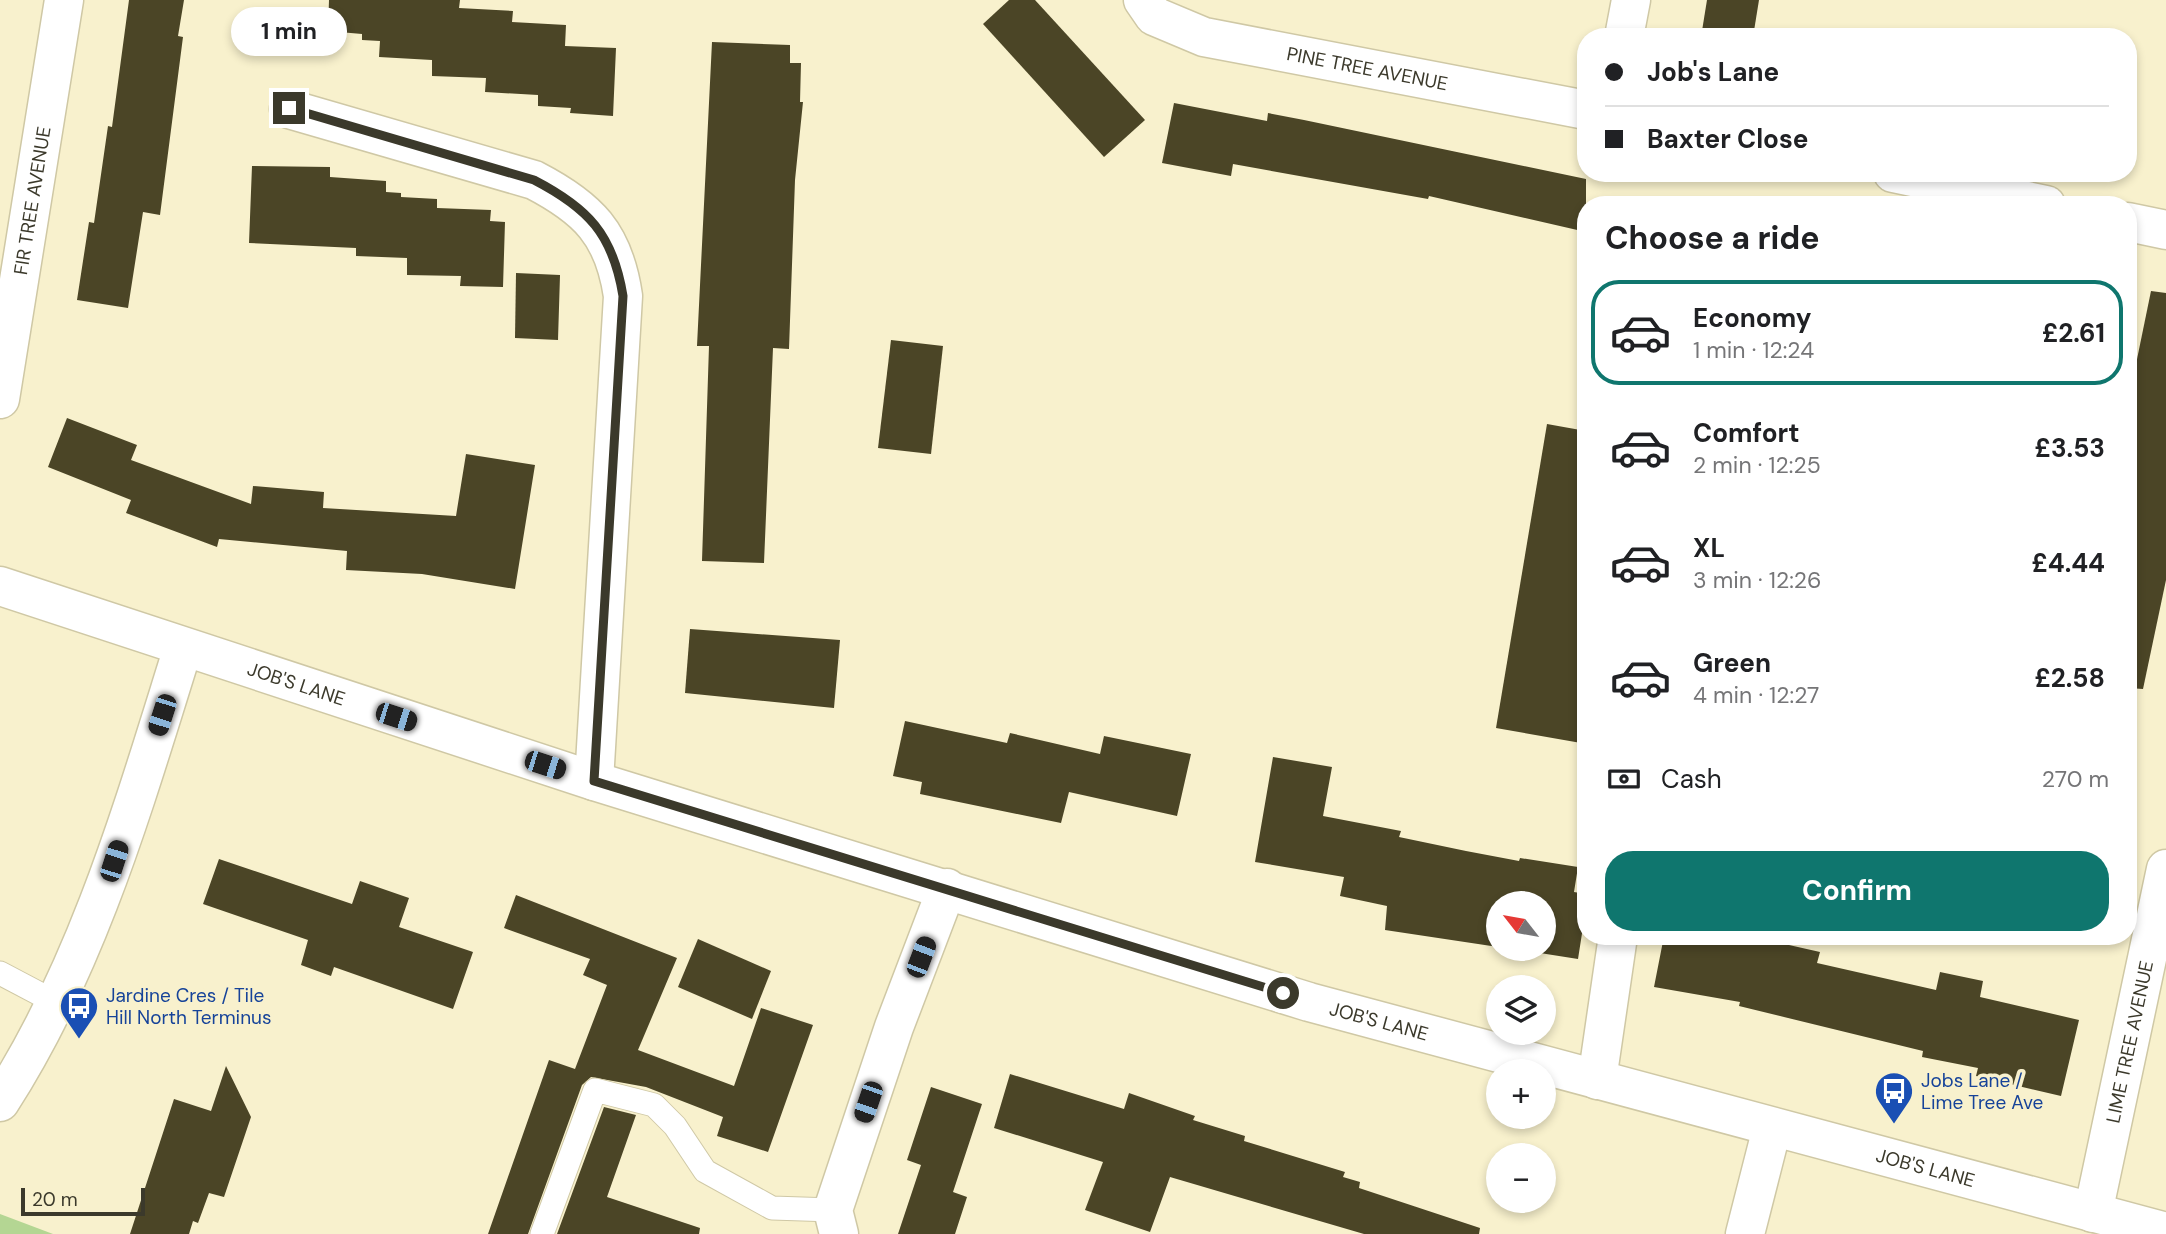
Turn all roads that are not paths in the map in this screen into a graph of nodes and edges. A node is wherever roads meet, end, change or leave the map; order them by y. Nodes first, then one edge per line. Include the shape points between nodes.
1 (64, 0) edge
2 (1630, 0) edge
3 (1148, 8) edge
4 (1625, 28) edge
5 (289, 108) dead end
6 (1577, 108) edge
7 (1936, 182) edge
8 (2003, 196) edge
9 (2137, 224) edge
10 (2166, 230) edge
11 (0, 399) edge
12 (0, 586) edge
13 (183, 649) junction
14 (594, 781) junction
15 (2166, 869) edge
16 (947, 888) junction
17 (1617, 945) edge
18 (0, 972) edge
19 (55, 1002) junction
20 (1597, 1080) junction
21 (0, 1102) edge
22 (1772, 1128) junction
23 (2094, 1213) junction
24 (836, 1222) edge
25 (2166, 1232) edge
26 (542, 1234) edge
27 (1745, 1234) edge

1 - 11 street, FIR TREE AVENUE
2 - 4 street
3 - 6 street, PINE TREE AVENUE via 1204,37
5 - 14 street via 534,180 568,198 594,222 609,246 623,296
7 - 8 street
9 - 10 street
12 - 13 street, JOB'S LANE
13 - 14 street, JOB'S LANE
13 - 19 street via 106,886
14 - 16 street, JOB'S LANE
15 - 23 street, LIME TREE AVENUE
16 - 20 street, JOB'S LANE via 1309,1002
16 - 24 street via 894,1027
17 - 20 street
18 - 19 lane
19 - 21 street
20 - 22 street, JOB'S LANE
22 - 23 street, JOB'S LANE
22 - 27 street
23 - 25 street, JOB'S LANE
24 - 26 lane via 772,1208 705,1171 675,1126 654,1105 595,1090

